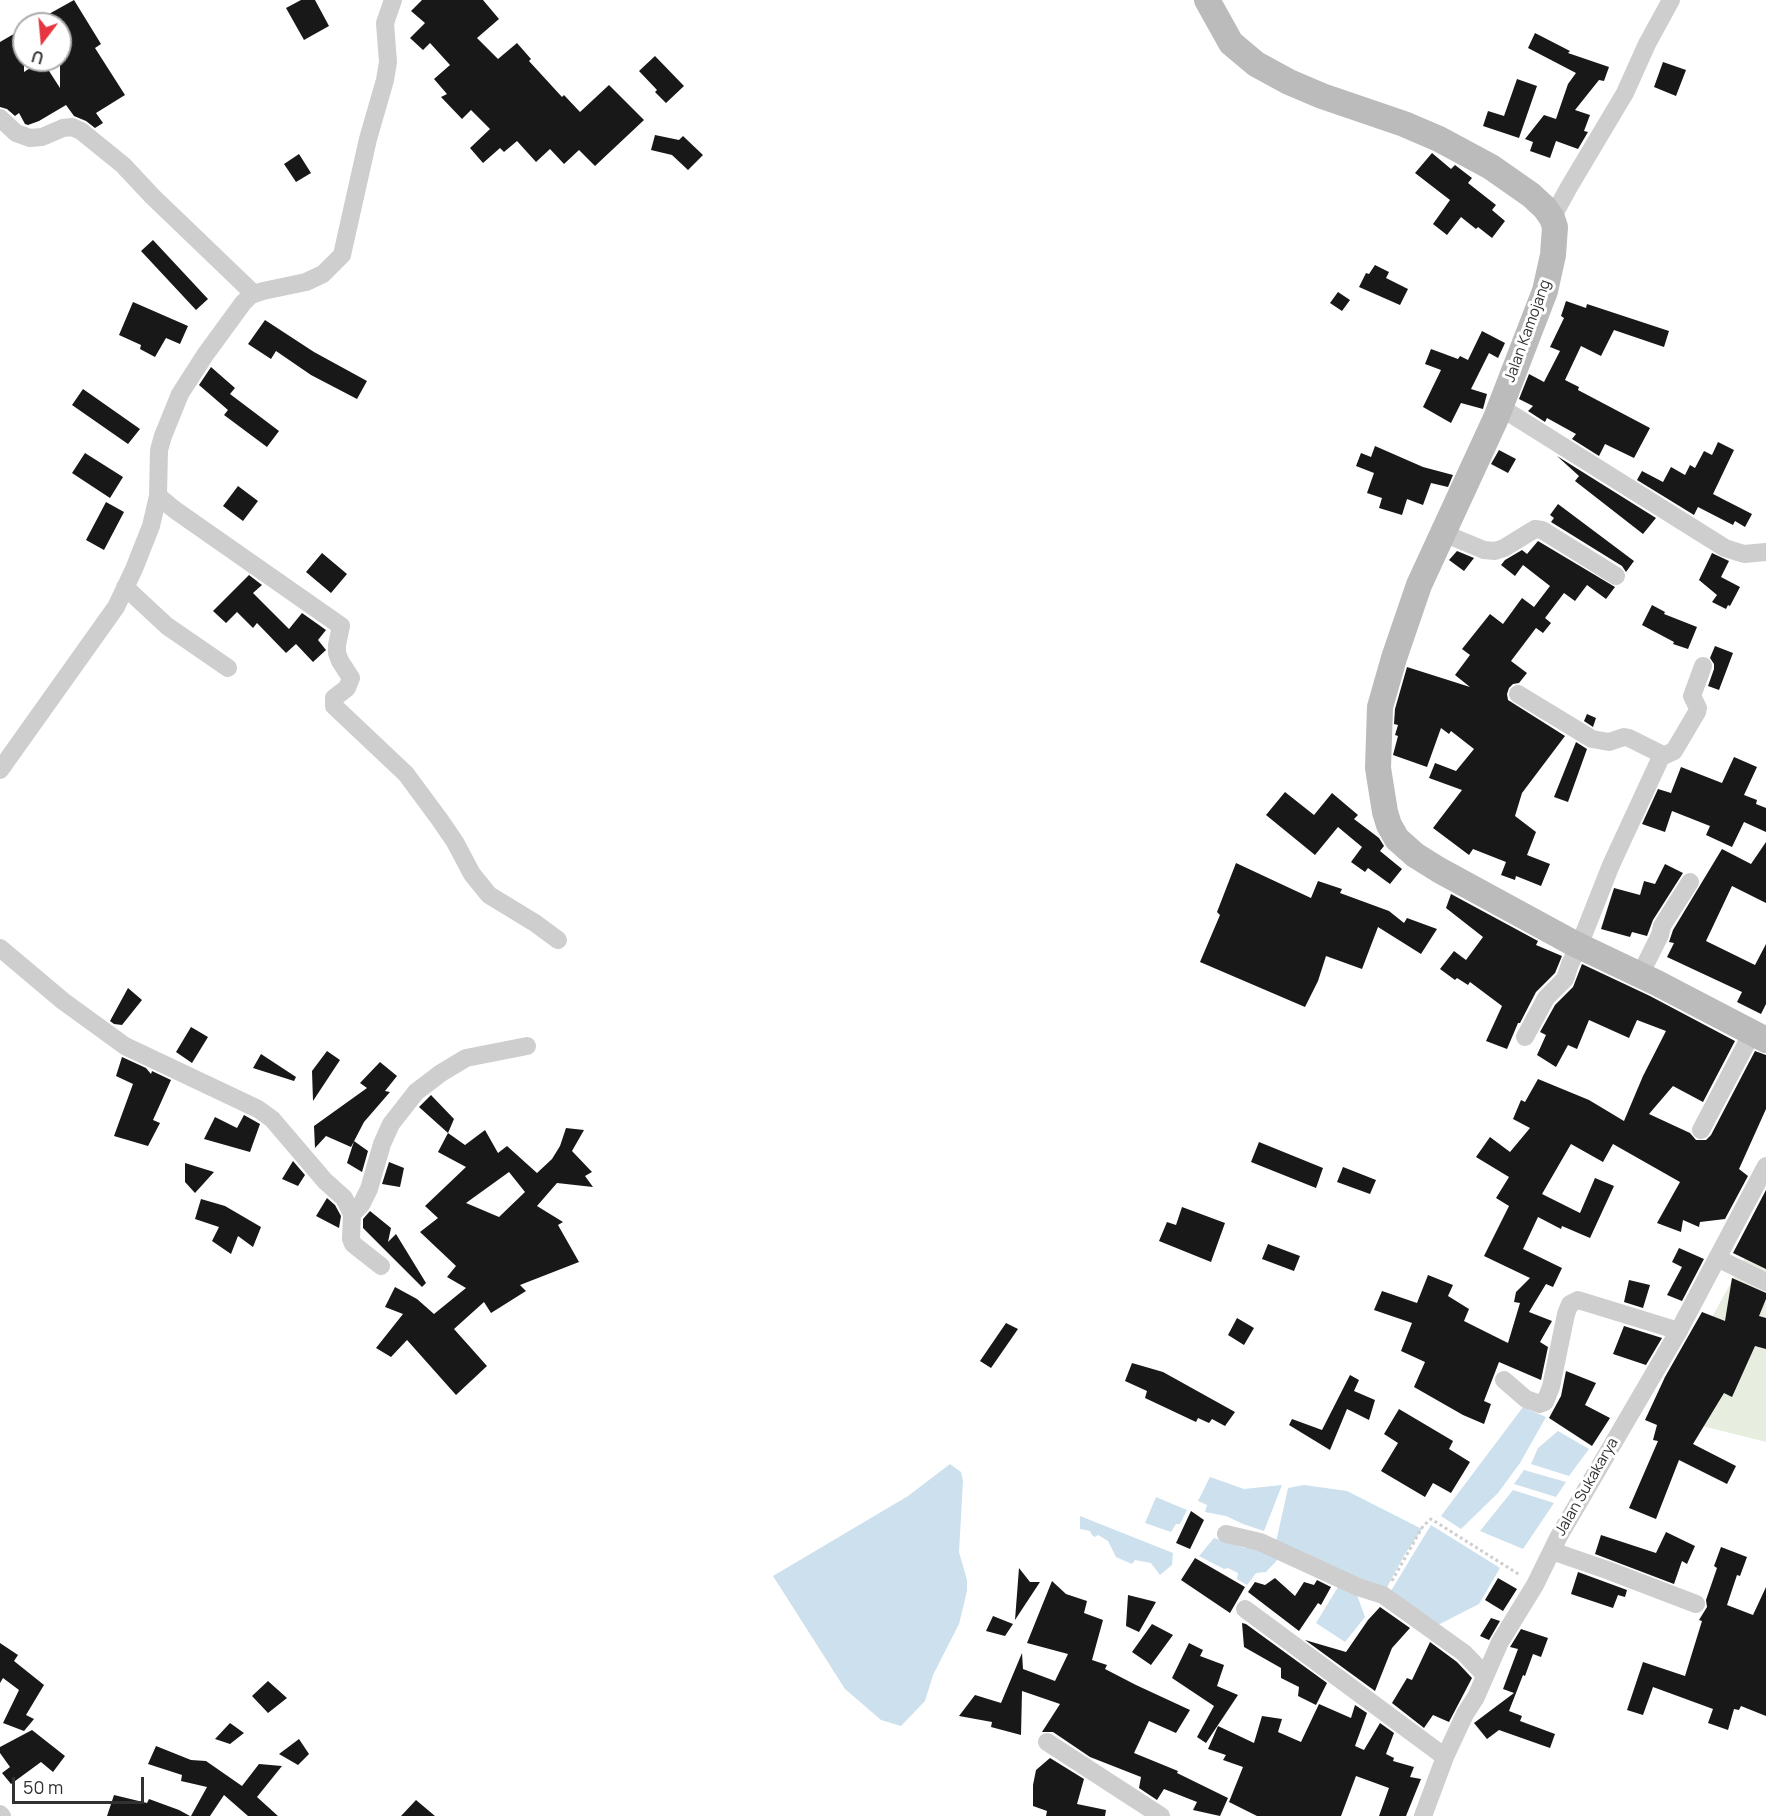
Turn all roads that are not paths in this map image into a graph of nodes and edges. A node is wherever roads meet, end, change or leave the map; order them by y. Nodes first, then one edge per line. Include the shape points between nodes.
1 (393, 0) edge
2 (1206, 0) edge
3 (1671, 0) edge
4 (0, 118) edge
5 (1552, 218) junction
6 (254, 294) junction
7 (1500, 407) junction
8 (158, 496) junction
9 (1443, 533) junction
10 (1766, 552) edge
11 (1616, 576) dead end
12 (125, 587) junction
13 (1703, 666) dead end
14 (228, 669) dead end
15 (1518, 694) dead end
16 (1664, 755) junction
17 (0, 770) edge
18 (1690, 882) dead end
19 (558, 940) dead end
20 (1579, 946) junction
21 (0, 948) edge
22 (1640, 975) junction
23 (1759, 1036) edge
24 (1525, 1037) dead end
25 (527, 1046) dead end
26 (1701, 1130) dead end
27 (1766, 1166) edge
28 (352, 1214) junction
29 (1717, 1258) junction
30 (381, 1266) dead end
31 (1766, 1282) edge
32 (1678, 1331) junction
33 (1504, 1380) dead end
34 (1226, 1534) dead end
35 (1552, 1551) junction
36 (1696, 1604) dead end
37 (1245, 1609) dead end
38 (1485, 1675) junction
39 (1047, 1742) dead end
40 (1445, 1757) junction
41 (1161, 1816) edge
42 (1423, 1816) edge

1 - 6 street via 385,23 385,80 342,255 323,274 306,282
2 - 5 main road via 1231,43 1256,64 1322,96 1439,139 1531,195
3 - 5 street via 1625,93
4 - 6 street via 30,138 63,128 81,131 123,165
5 - 7 main road, Jalan Kamojang via 1551,270
6 - 8 street via 243,303 180,394 159,450
7 - 9 main road, Jalan Kamojang
7 - 10 street via 1725,548 1744,554
8 - 12 street via 151,526
8 - 19 street via 341,627 337,652 351,678 347,688 334,699 334,706 406,774 489,895
9 - 11 street via 1495,551 1542,530
9 - 20 main road, Jalan Kamojang via 1419,585 1380,707 1378,768 1389,825 1409,850 1439,870
12 - 14 street via 167,626
12 - 17 street via 84,654
13 - 16 street via 1692,696 1697,712 1674,752
15 - 16 street via 1592,739 1610,742 1629,738
16 - 20 street via 1636,807
18 - 22 street via 1662,926
20 - 22 main road, Jalan Kamojang
20 - 24 street via 1565,980 1546,998
21 - 28 street via 125,1046 266,1114 344,1198
22 - 23 main road, Jalan Kamojang
23 - 26 street
25 - 28 street via 466,1058 416,1092 390,1124 369,1189
27 - 29 street, Jalan Sukakarya
28 - 30 street via 351,1239
29 - 31 street
29 - 32 street, Jalan Sukakarya
32 - 33 street via 1578,1300 1570,1304 1566,1314 1545,1402 1526,1400
32 - 35 street, Jalan Sukakarya
34 - 38 street via 1260,1542 1383,1595 1464,1653
35 - 36 street
35 - 38 street, Jalan Sukakarya
37 - 40 street
38 - 40 street, Jalan Sukakarya
39 - 41 street
40 - 42 street, Jalan Sukakarya

